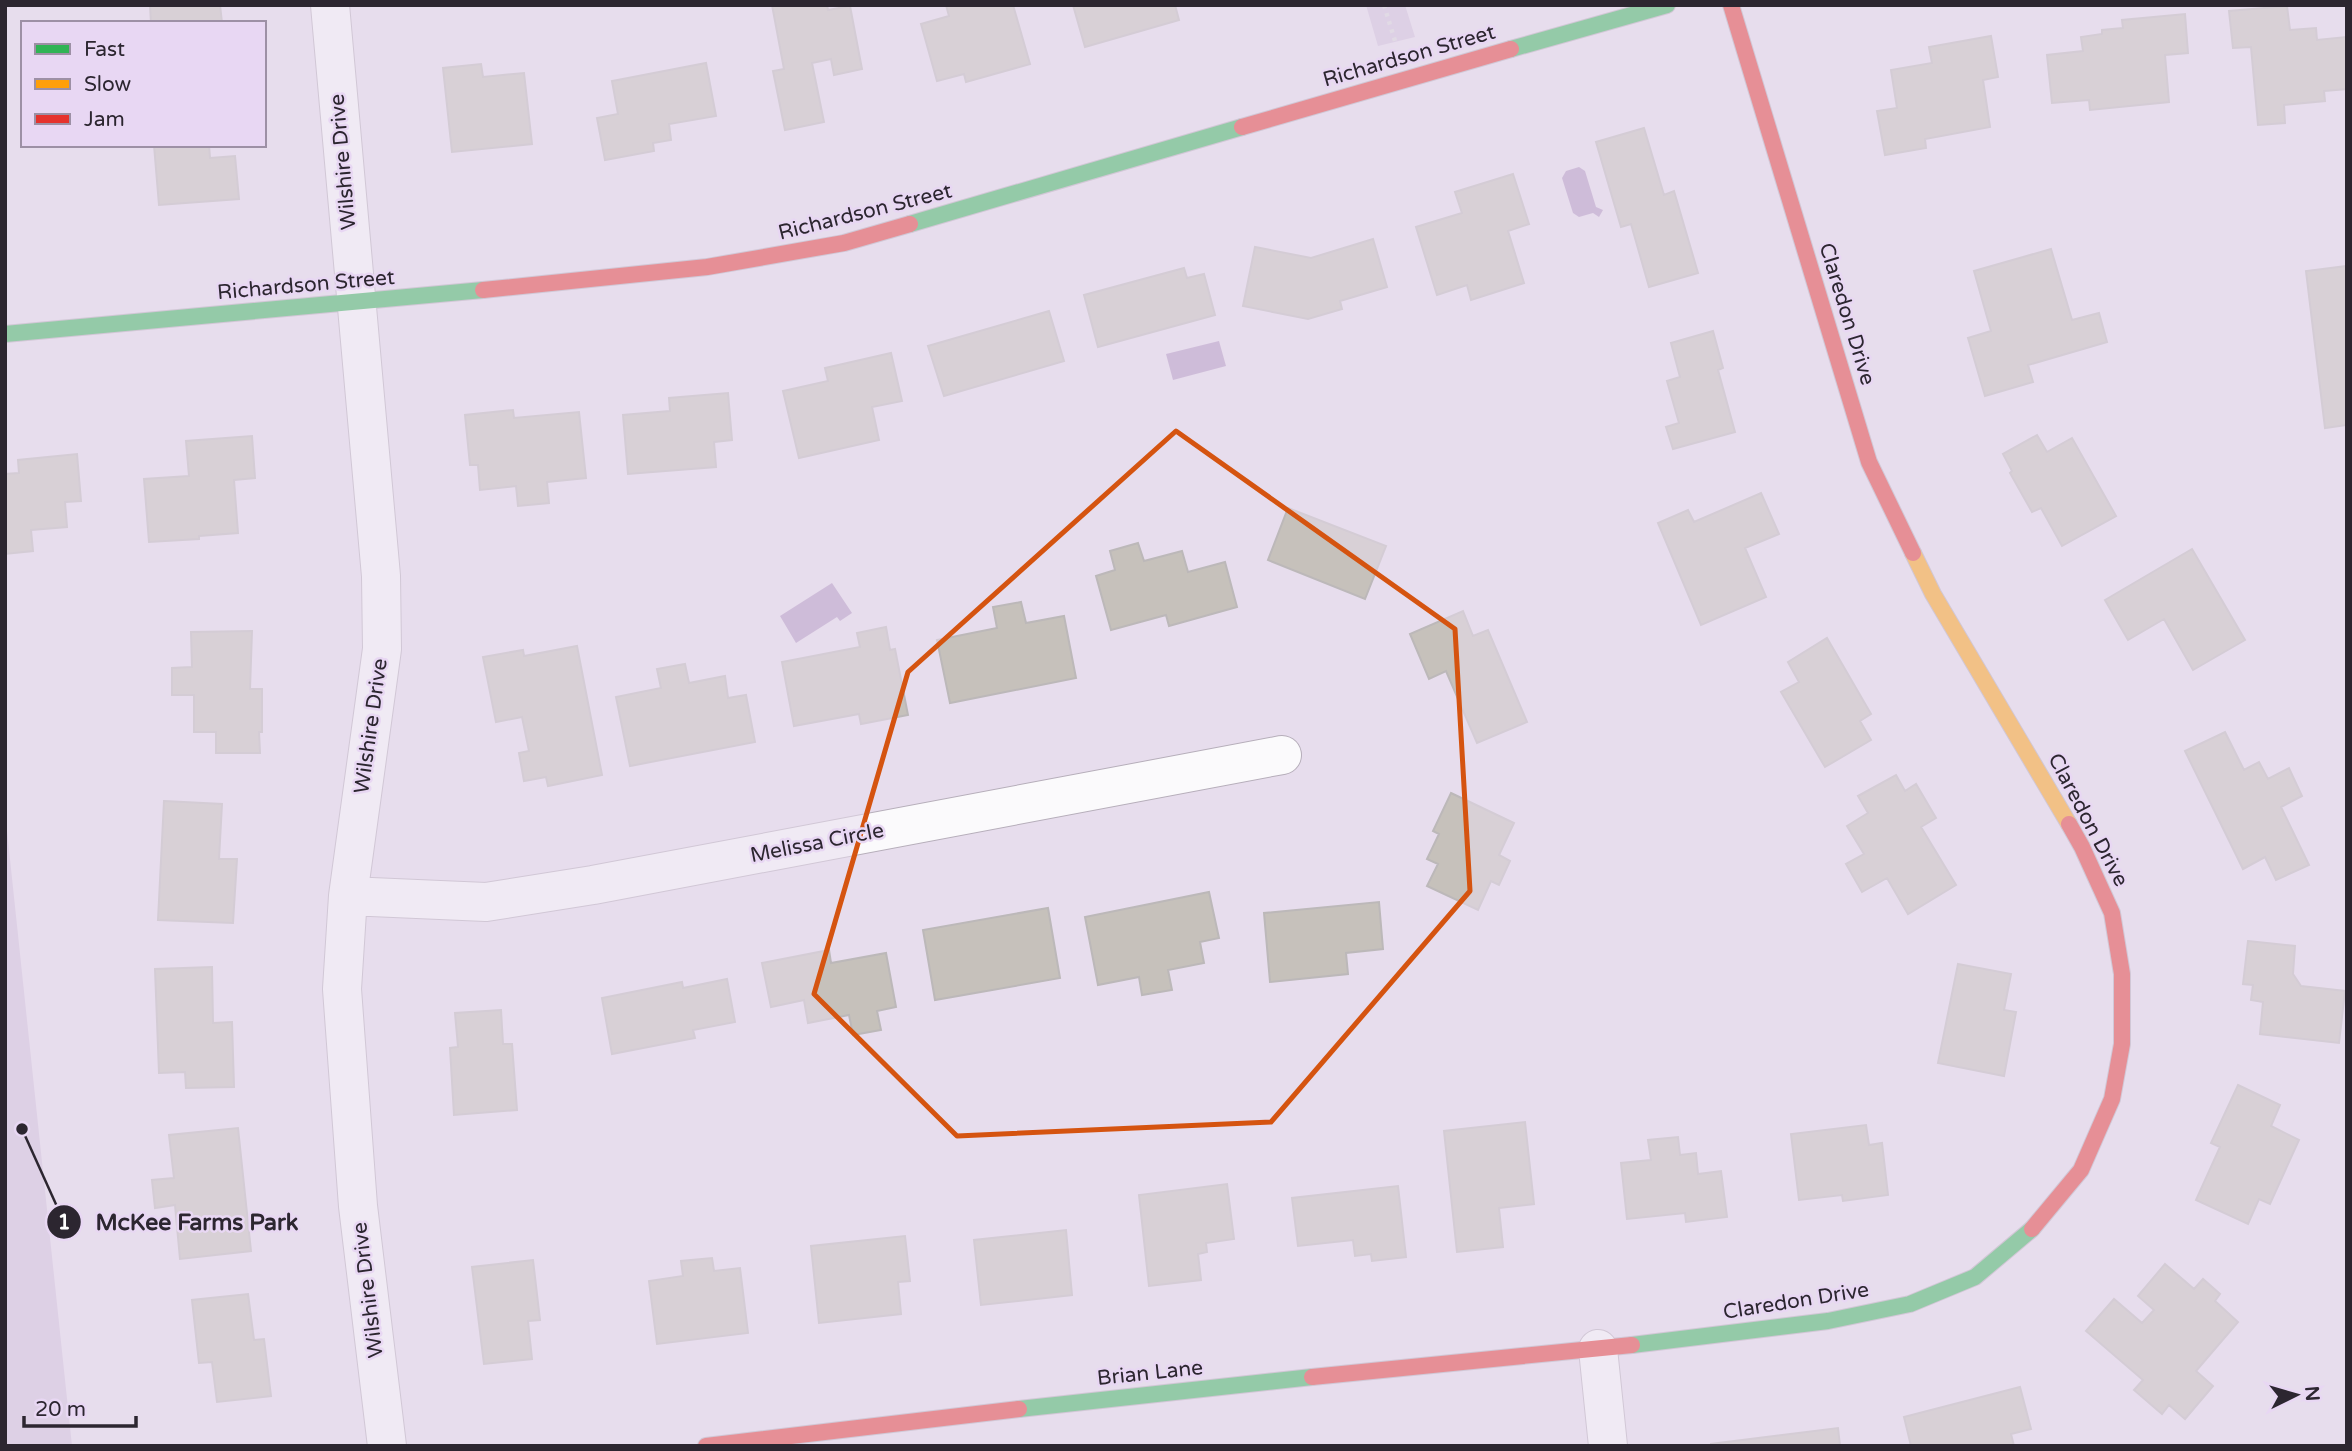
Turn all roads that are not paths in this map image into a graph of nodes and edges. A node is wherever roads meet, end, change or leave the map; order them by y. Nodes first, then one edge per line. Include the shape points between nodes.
1 (330, 5) edge
2 (1667, 5) edge
3 (1731, 5) edge
4 (355, 303) junction
5 (5, 334) edge
6 (1282, 755) dead end
7 (348, 896) junction
8 (1598, 1349) junction
9 (387, 1446) edge
10 (706, 1446) edge
11 (1608, 1446) edge

1 - 4 street, Wilshire Drive
2 - 4 street, Richardson Street via 844,243 707,267
3 - 8 street, Claredon Drive via 1870,462 1933,594 2082,847 2112,913 2122,974 2122,1044 2112,1099 2081,1170 2032,1229 1975,1277 1910,1304 1828,1321
4 - 5 street, Richardson Street
4 - 7 street, Wilshire Drive via 381,576 382,649
6 - 7 street, Melissa Circle via 593,886 486,902
7 - 9 street, Wilshire Drive via 343,1003 358,1206
8 - 10 street, Brian Lane via 1137,1395
8 - 11 street

